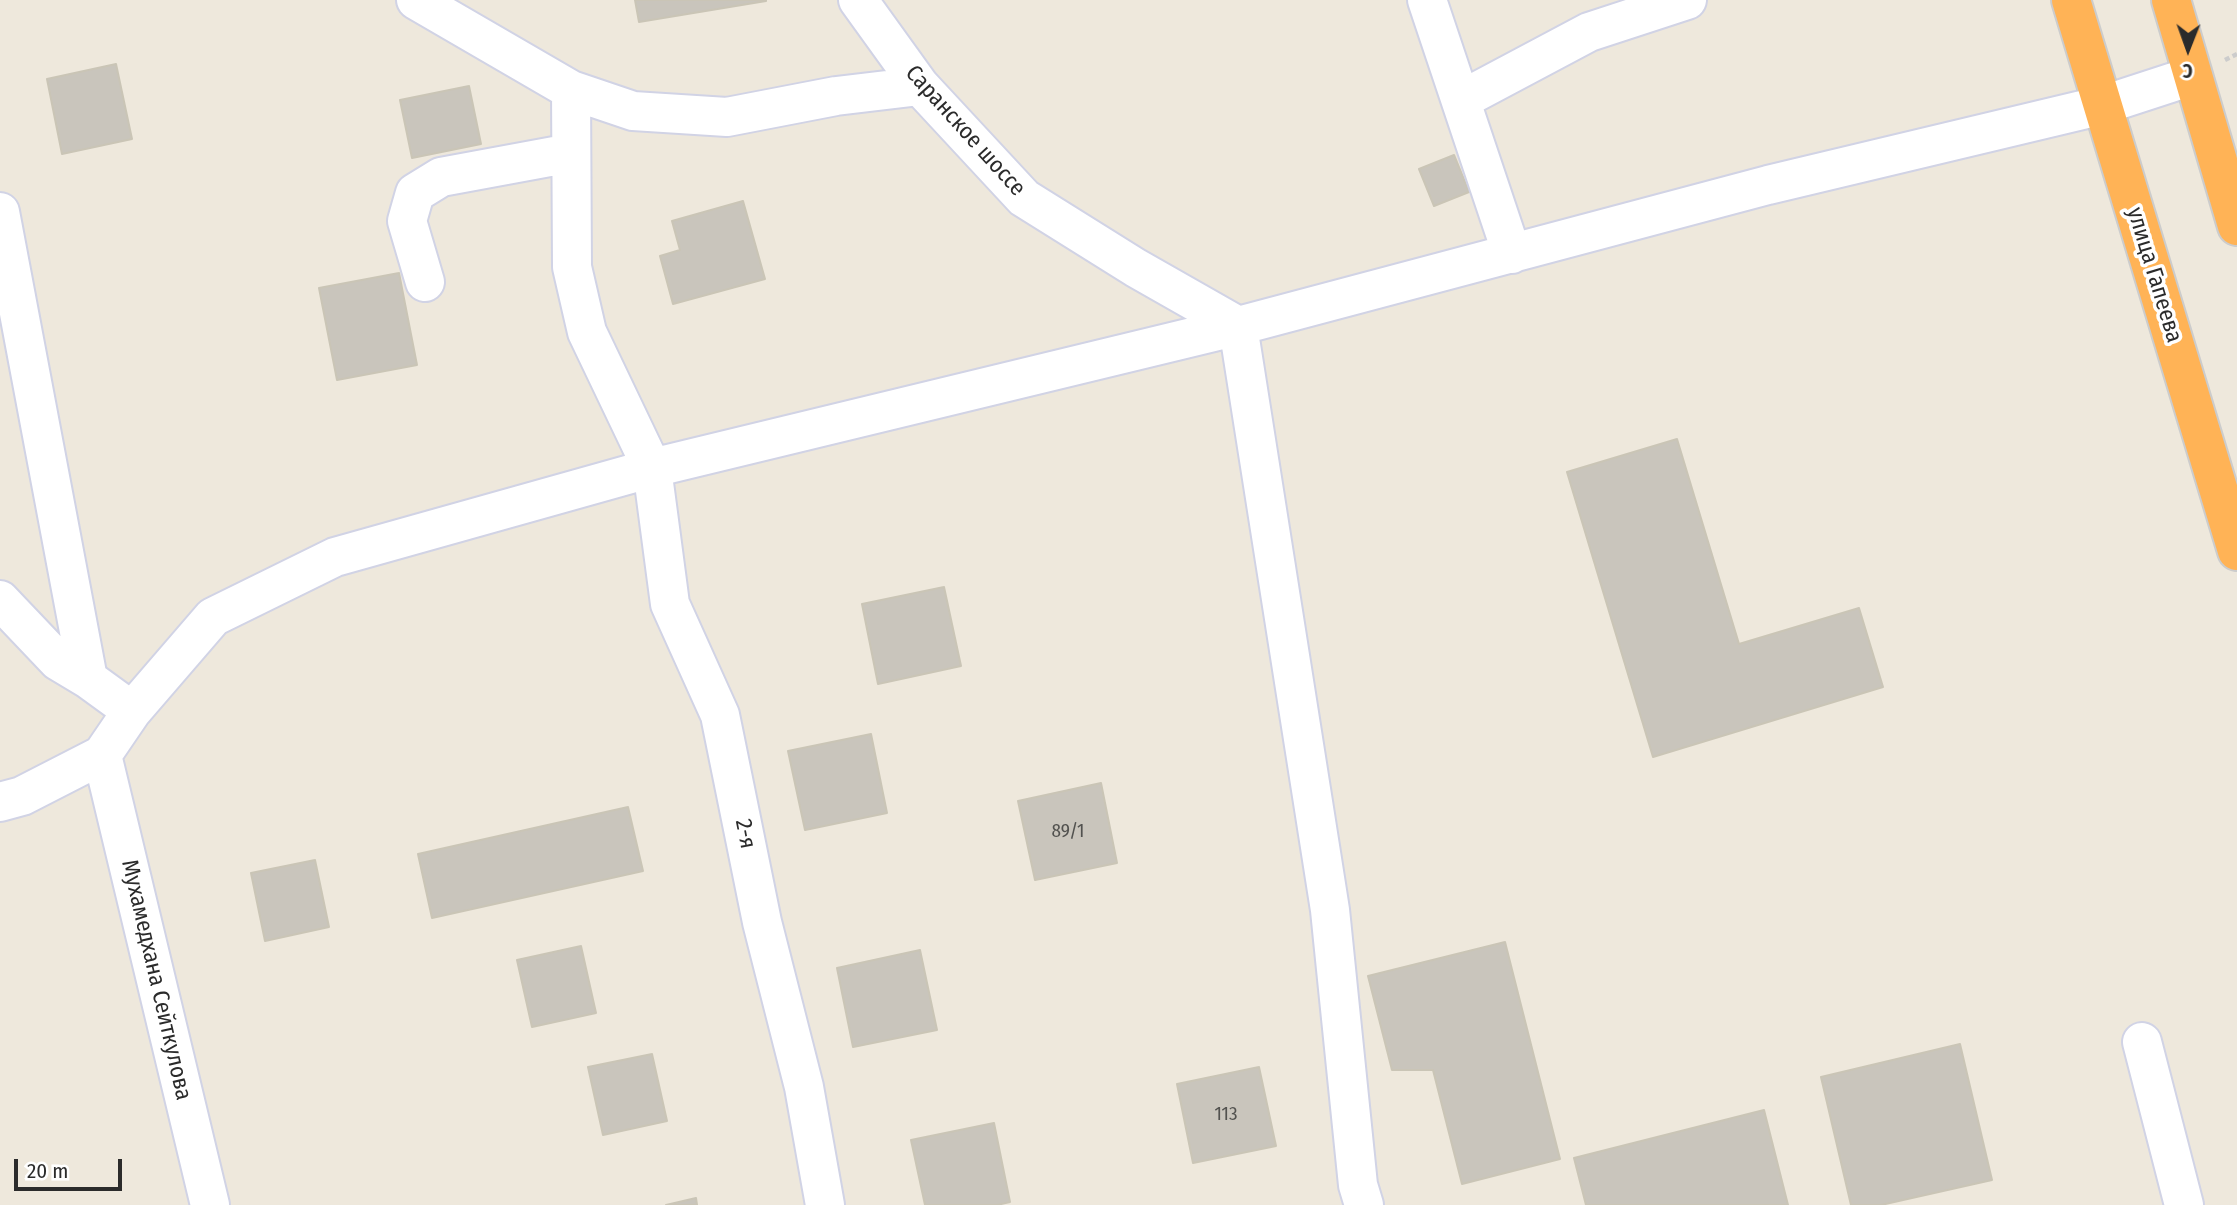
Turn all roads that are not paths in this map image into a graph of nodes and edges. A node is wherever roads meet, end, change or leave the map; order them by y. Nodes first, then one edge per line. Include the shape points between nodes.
1 (416, 0) edge
2 (858, 0) edge
3 (1427, 0) edge
4 (1687, 0) edge
5 (2071, 0) edge
6 (2171, 0) edge
7 (2192, 76) junction
8 (920, 86) junction
9 (570, 90) junction
10 (1461, 100) junction
11 (2102, 104) junction
12 (571, 152) junction
13 (0, 212) edge
14 (2237, 226) edge
15 (1512, 254) junction
16 (425, 282) dead end
17 (1238, 326) junction
18 (652, 468) junction
19 (2237, 551) edge
20 (0, 600) edge
21 (88, 679) junction
22 (132, 711) junction
23 (102, 755) junction
24 (0, 802) edge
25 (2142, 1042) dead end
26 (209, 1205) edge
27 (825, 1205) edge
28 (1364, 1205) edge
29 (2184, 1205) edge

1 - 9 street
2 - 8 street, Саранское шоссе
3 - 10 street
4 - 10 street via 1589,32
5 - 11 highway, улица Гапеева
6 - 7 highway
7 - 11 street
7 - 14 highway
8 - 9 street via 727,117 633,111
8 - 17 street, Саранское шоссе via 1024,198
9 - 12 street, 2-я
10 - 15 street
11 - 15 street via 1768,185
11 - 19 highway, улица Гапеева
12 - 16 street via 441,177 415,192 407,221
12 - 18 street, 2-я via 572,267 587,332
13 - 21 street
15 - 17 street
17 - 18 street
17 - 28 street via 1330,910 1358,1185
18 - 22 street via 335,557 213,617
18 - 27 street, 2-я via 670,604 720,715 762,922 804,1087
20 - 21 street via 58,661
21 - 22 street
22 - 23 street
23 - 24 street via 22,796
23 - 26 street, Мухамедхана Сейткулова
25 - 29 street

